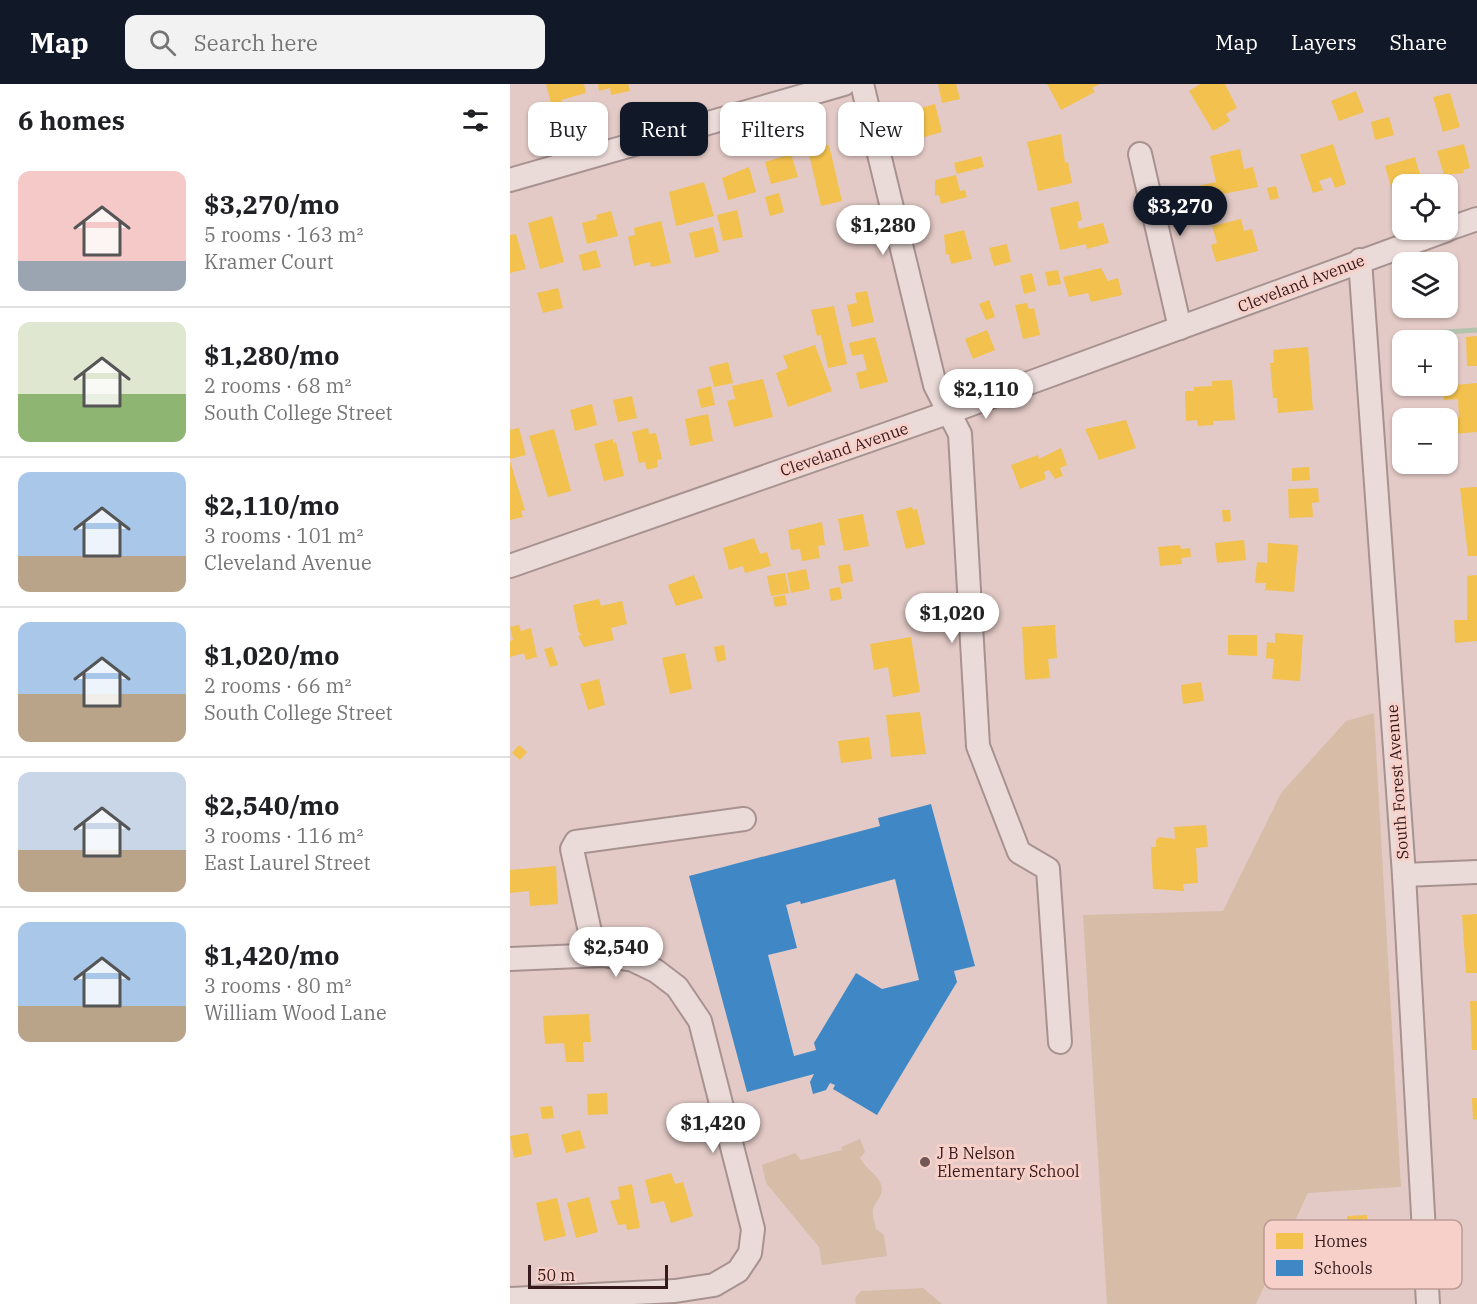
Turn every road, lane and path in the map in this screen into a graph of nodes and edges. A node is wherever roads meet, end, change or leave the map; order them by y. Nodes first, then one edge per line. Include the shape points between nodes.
1 (844, 84) edge
2 (862, 84) edge
3 (1140, 154) dead end
4 (510, 180) edge
5 (1477, 219) edge
6 (1458, 225) edge
7 (1416, 240) edge
8 (1360, 260) junction
9 (1180, 328) junction
10 (947, 413) junction
11 (510, 566) edge
12 (744, 819) dead end
13 (1477, 872) edge
14 (1404, 875) junction
15 (595, 955) junction
16 (510, 959) edge
17 (1060, 1042) dead end
18 (1423, 1220) edge
19 (1427, 1289) edge
20 (510, 1299) edge
21 (1428, 1304) edge

1 - 4 street
2 - 10 street via 934,385
3 - 9 street
5 - 6 street, Cleveland Avenue
7 - 8 street, Cleveland Avenue
8 - 9 street, Cleveland Avenue
8 - 14 street, South Forest Avenue
9 - 10 street, Cleveland Avenue
10 - 11 street, Cleveland Avenue
10 - 17 street via 960,434 978,746 1019,852 1048,870
12 - 15 street via 576,842 572,849
13 - 14 street
14 - 18 street, South Forest Avenue
15 - 16 street
15 - 20 street via 633,960 656,971 676,987 700,1021 753,1229 750,1253 738,1271 714,1285 675,1291
19 - 21 street, South Forest Avenue

